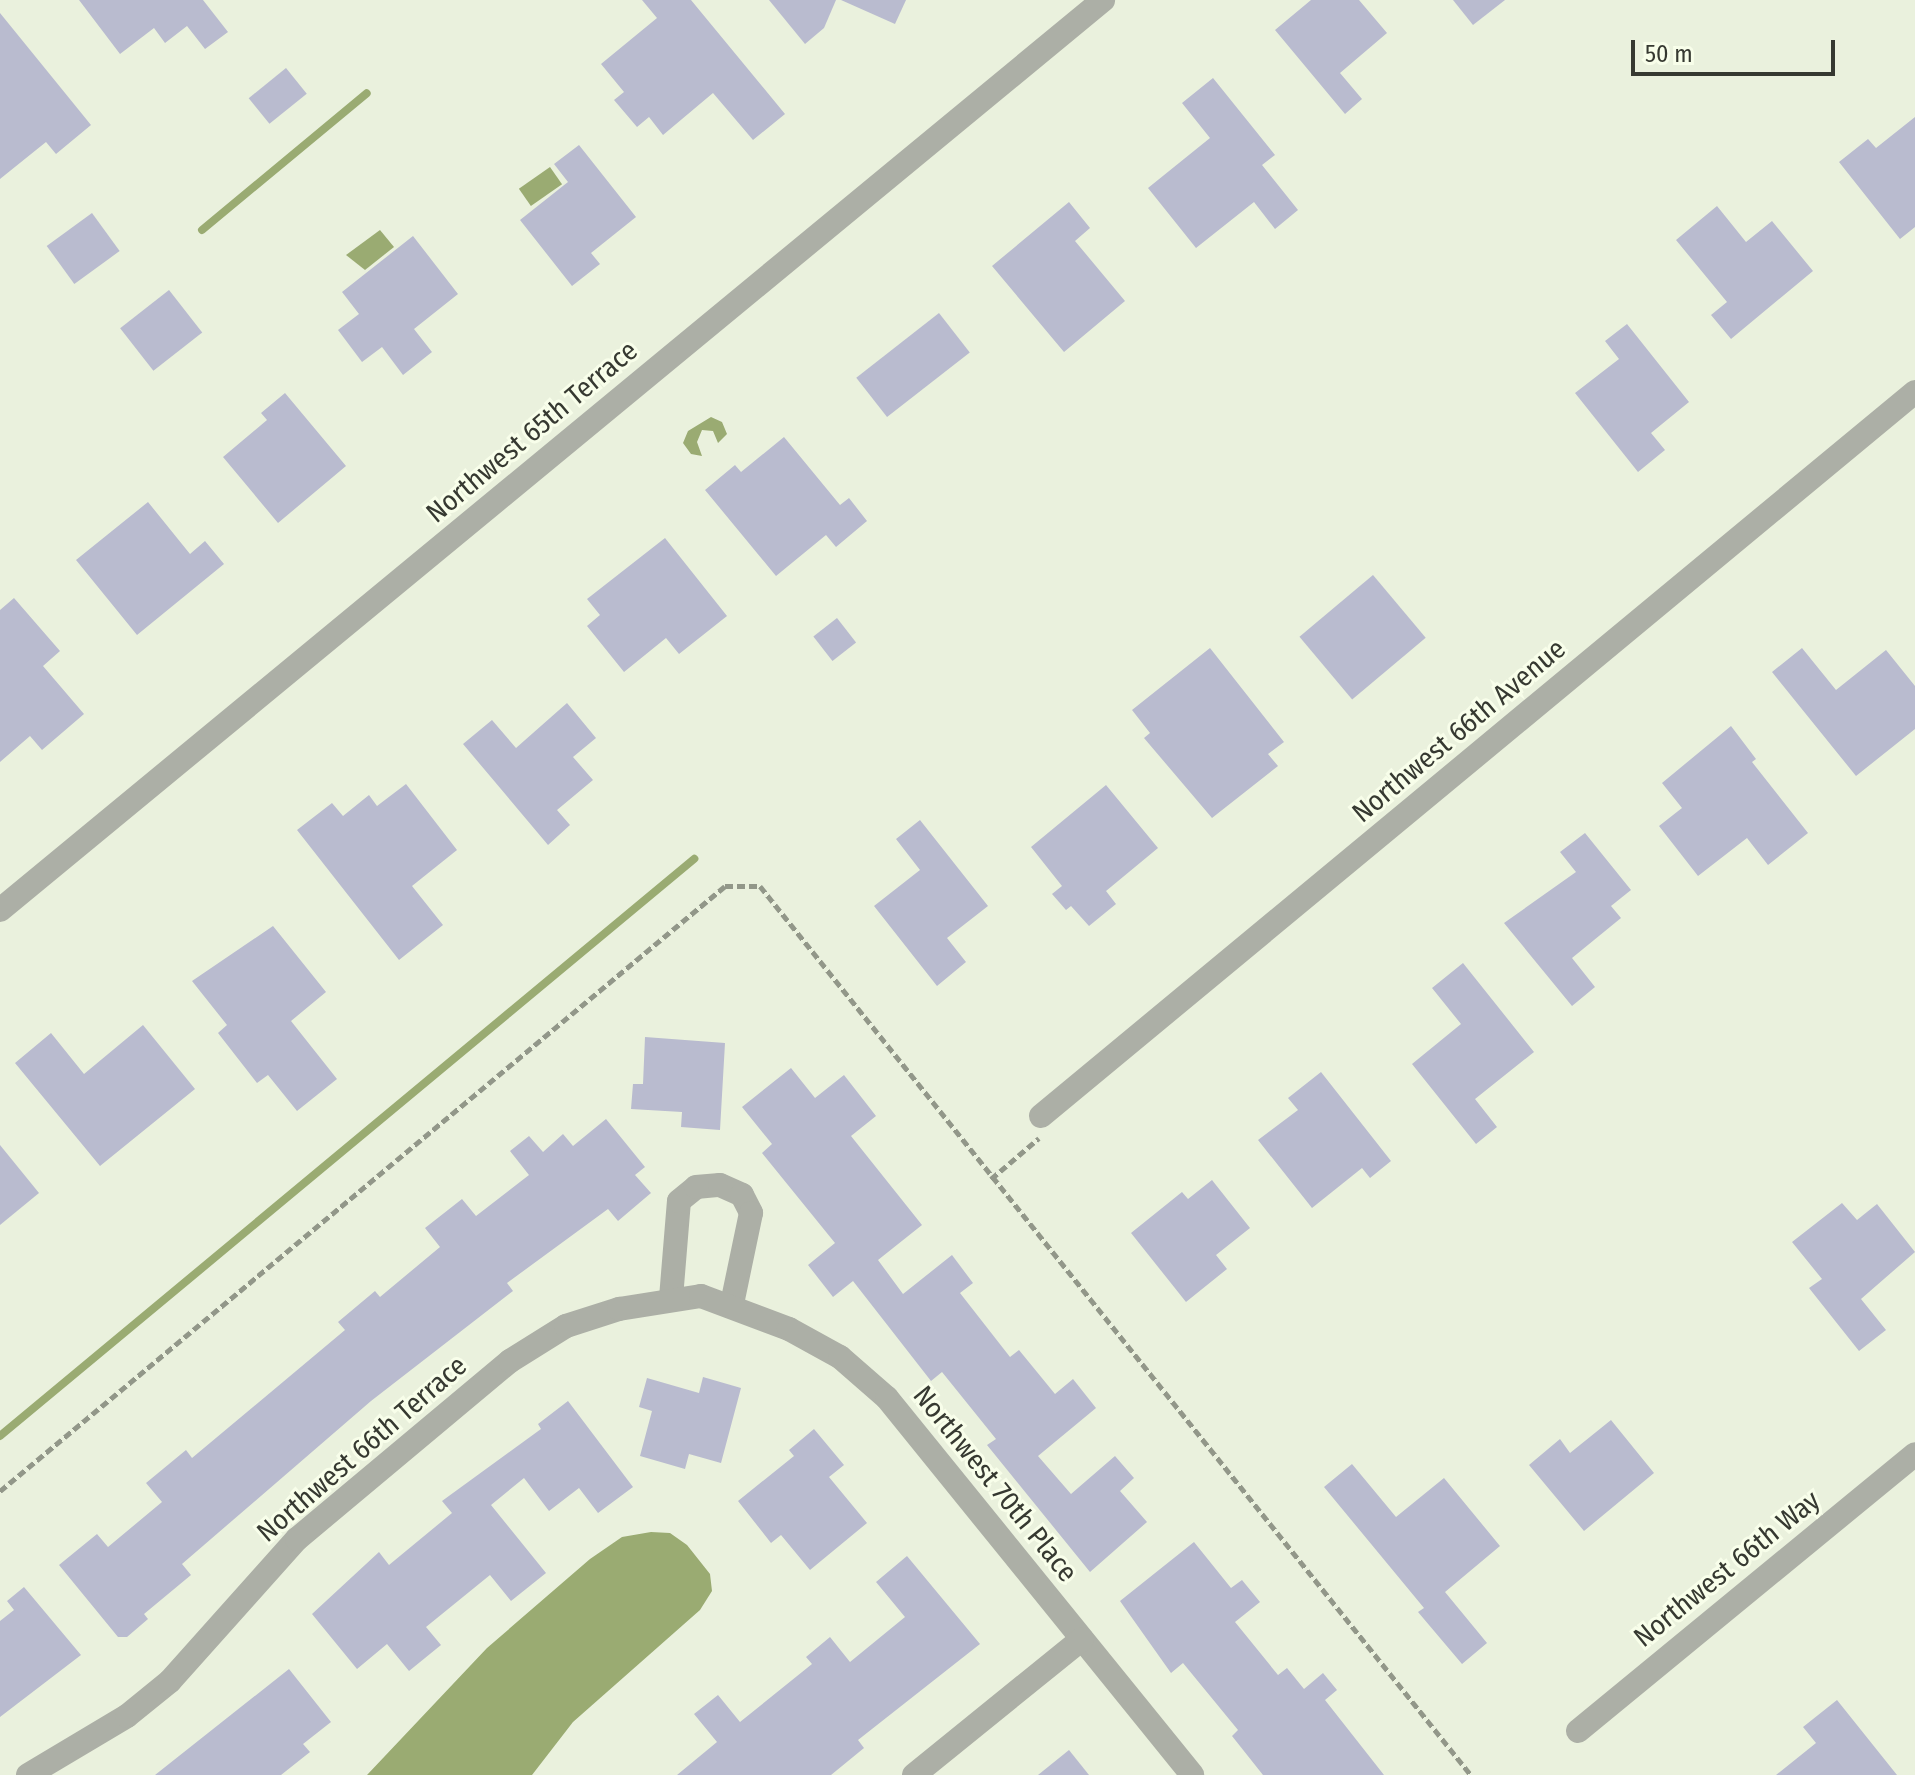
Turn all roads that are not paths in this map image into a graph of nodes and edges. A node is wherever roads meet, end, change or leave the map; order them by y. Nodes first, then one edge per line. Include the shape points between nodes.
1 (1103, 0) edge
2 (1915, 392) edge
3 (0, 910) edge
4 (1041, 1116) road end
5 (701, 1296) joint
6 (671, 1298) junction
7 (732, 1304) junction
8 (1915, 1454) edge
9 (1082, 1639) junction
10 (1578, 1731) dead end
11 (28, 1775) edge
12 (914, 1775) edge
13 (1192, 1775) edge

1 - 3 street, Northwest 65th Terrace
2 - 4 street, Northwest 66th Avenue
5 - 6 street, Northwest 66th Terrace
5 - 7 street, Northwest 70th Place
6 - 7 street via 679,1201 696,1187 720,1185 742,1195 751,1213
6 - 11 street, Northwest 66th Terrace via 566,1326 510,1361 297,1539 170,1681 127,1716
7 - 9 street, Northwest 70th Place via 840,1357 887,1398
8 - 10 street, Northwest 66th Way
9 - 12 street
9 - 13 street, Northwest 70th Place

